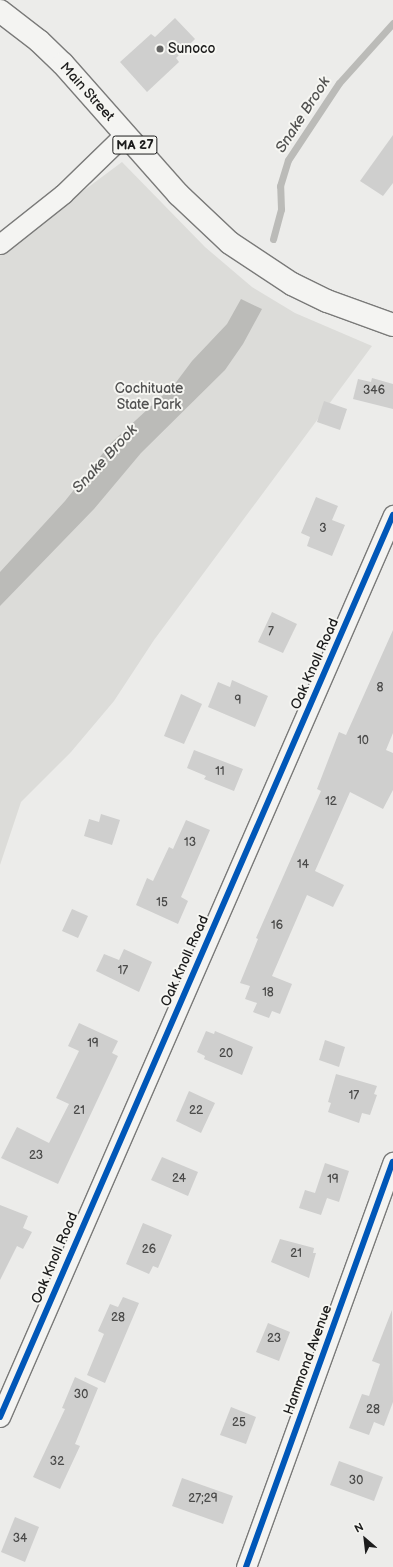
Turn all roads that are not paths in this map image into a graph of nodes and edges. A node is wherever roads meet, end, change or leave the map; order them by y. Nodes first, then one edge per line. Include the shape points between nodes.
1 (0, 11) edge
2 (125, 134) junction
3 (0, 244) edge
4 (393, 325) edge
5 (393, 516) edge
6 (393, 1162) edge
7 (0, 1416) edge
8 (246, 1567) edge

1 - 2 main road, Main Street / MA 27 via 50,52
2 - 3 street via 63,194
2 - 4 main road, Main Street / MA 27 via 203,220 243,254 327,301
5 - 7 street, Oak Knoll Road
6 - 8 street, Hammond Avenue

